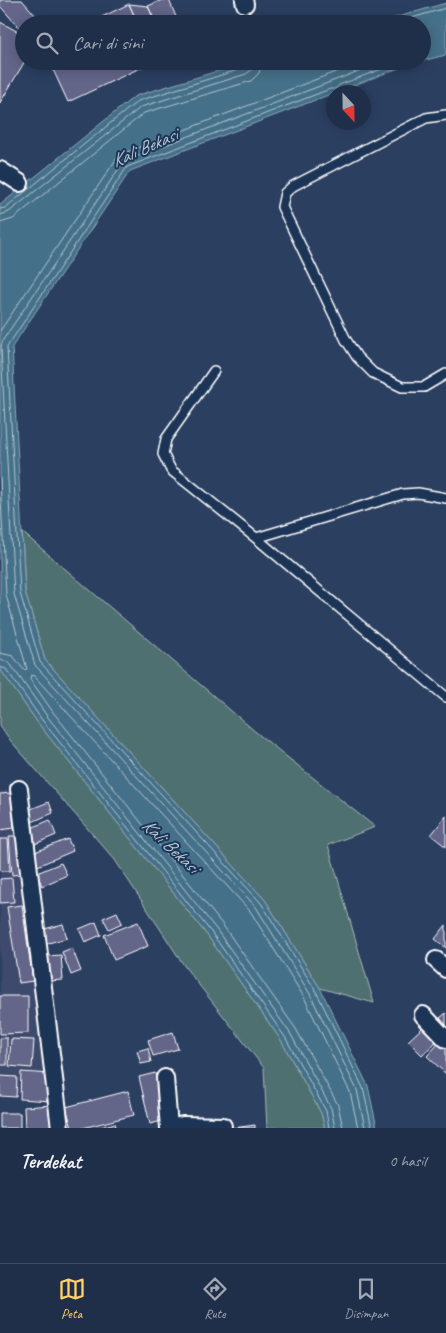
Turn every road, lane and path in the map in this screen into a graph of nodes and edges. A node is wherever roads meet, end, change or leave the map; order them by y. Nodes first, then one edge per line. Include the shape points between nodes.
1 (446, 115) edge
2 (0, 170) edge
3 (20, 183) dead end
4 (214, 371) dead end
5 (446, 374) edge
6 (446, 498) edge
7 (256, 538) junction
8 (446, 697) edge
9 (19, 789) dead end
10 (423, 1015) dead end
11 (446, 1039) edge
12 (165, 1078) dead end
13 (223, 1126) dead end
14 (60, 1128) edge
15 (169, 1128) edge

1 - 5 lane via 426,118 293,186 285,194 282,207 346,340 373,373 402,387 424,387
2 - 3 street
4 - 7 lane via 166,439 162,454 171,470
6 - 7 lane via 418,492 403,494
7 - 8 lane
9 - 14 street
10 - 11 street
12 - 15 street
13 - 15 street

